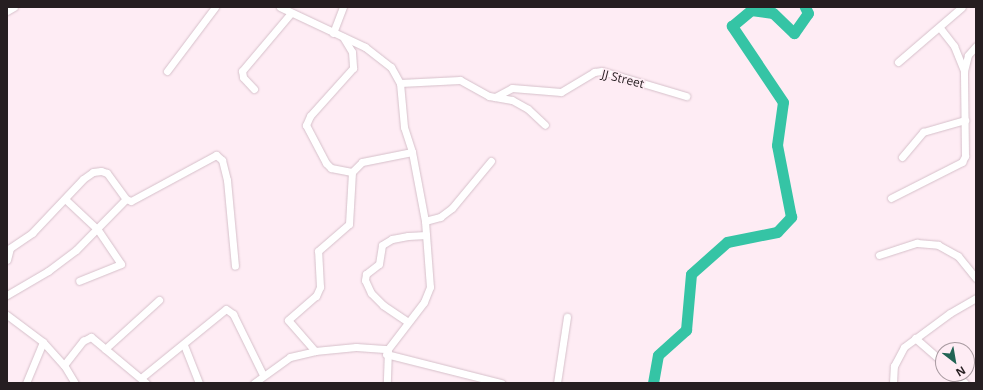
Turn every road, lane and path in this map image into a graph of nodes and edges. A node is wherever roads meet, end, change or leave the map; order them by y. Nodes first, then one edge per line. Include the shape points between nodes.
1 (14, 7) edge
2 (215, 7) edge
3 (280, 7) edge
4 (343, 7) edge
5 (962, 7) edge
6 (7, 11) edge
7 (290, 14) junction
8 (940, 28) junction
9 (333, 33) junction
10 (342, 36) junction
11 (976, 46) edge
12 (898, 62) dead end
13 (167, 71) dead end
14 (964, 71) junction
15 (400, 83) junction
16 (254, 89) dead end
17 (686, 96) dead end
18 (495, 97) junction
19 (965, 120) junction
20 (545, 125) dead end
21 (412, 152) junction
22 (902, 157) dead end
23 (491, 161) dead end
24 (352, 172) junction
25 (891, 198) dead end
26 (65, 199) junction
27 (126, 199) junction
28 (425, 221) junction
29 (98, 230) junction
30 (426, 236) junction
31 (7, 255) edge
32 (879, 255) dead end
33 (234, 266) dead end
34 (976, 278) edge
35 (78, 281) dead end
36 (7, 295) edge
37 (976, 298) edge
38 (159, 300) dead end
39 (7, 315) edge
40 (567, 317) dead end
41 (408, 322) junction
42 (915, 338) junction
43 (43, 342) junction
44 (184, 345) junction
45 (105, 349) junction
46 (315, 350) junction
47 (387, 351) junction
48 (935, 355) edge
49 (64, 365) junction
50 (263, 375) junction
51 (143, 381) edge
52 (26, 383) edge
53 (75, 383) edge
54 (199, 383) edge
55 (254, 383) edge
56 (387, 383) edge
57 (501, 383) edge
58 (557, 383) edge
59 (893, 383) edge

1 - 6 street
2 - 13 street
3 - 7 street
4 - 9 street
5 - 8 street
7 - 9 street
7 - 16 street via 242,71 243,77
8 - 12 street
8 - 14 street via 954,46
9 - 10 street
10 - 15 street via 365,47 391,67
10 - 24 street via 352,52 353,68 310,116 306,125 326,163 331,168
11 - 14 street via 968,55
14 - 19 street
15 - 18 street via 460,80 475,90
15 - 21 street via 404,127
17 - 18 street, JJ Street via 602,71 594,72 561,92 512,88
18 - 20 street via 512,100 528,109
19 - 22 street via 923,132
19 - 25 street via 965,156 962,162
21 - 24 street via 362,162
21 - 28 street
23 - 28 street via 452,208 440,216
24 - 46 street via 348,224 318,251 320,287 316,296 288,320
26 - 27 street via 83,178 101,171 107,173
26 - 29 street
26 - 31 street
27 - 29 street
27 - 33 street via 131,201 139,198 212,156 220,156 228,180
28 - 30 street
29 - 35 street via 121,264
29 - 36 street via 48,271
30 - 41 street via 430,287 424,302
30 - 41 street via 403,237 382,245 379,264 366,274 364,280 371,293 383,305
32 - 34 street via 917,242 938,245 958,256
37 - 42 street
38 - 45 street
39 - 43 street
40 - 58 street
41 - 47 street
42 - 48 street
42 - 59 street via 904,347 894,366
43 - 49 street
43 - 52 street
44 - 50 street via 217,314 226,309 233,314
44 - 51 street
44 - 54 street
45 - 49 street via 96,339 86,338
45 - 51 street
46 - 47 street via 356,347
46 - 50 street via 290,357
47 - 56 street
47 - 57 street
49 - 53 street
50 - 55 street

